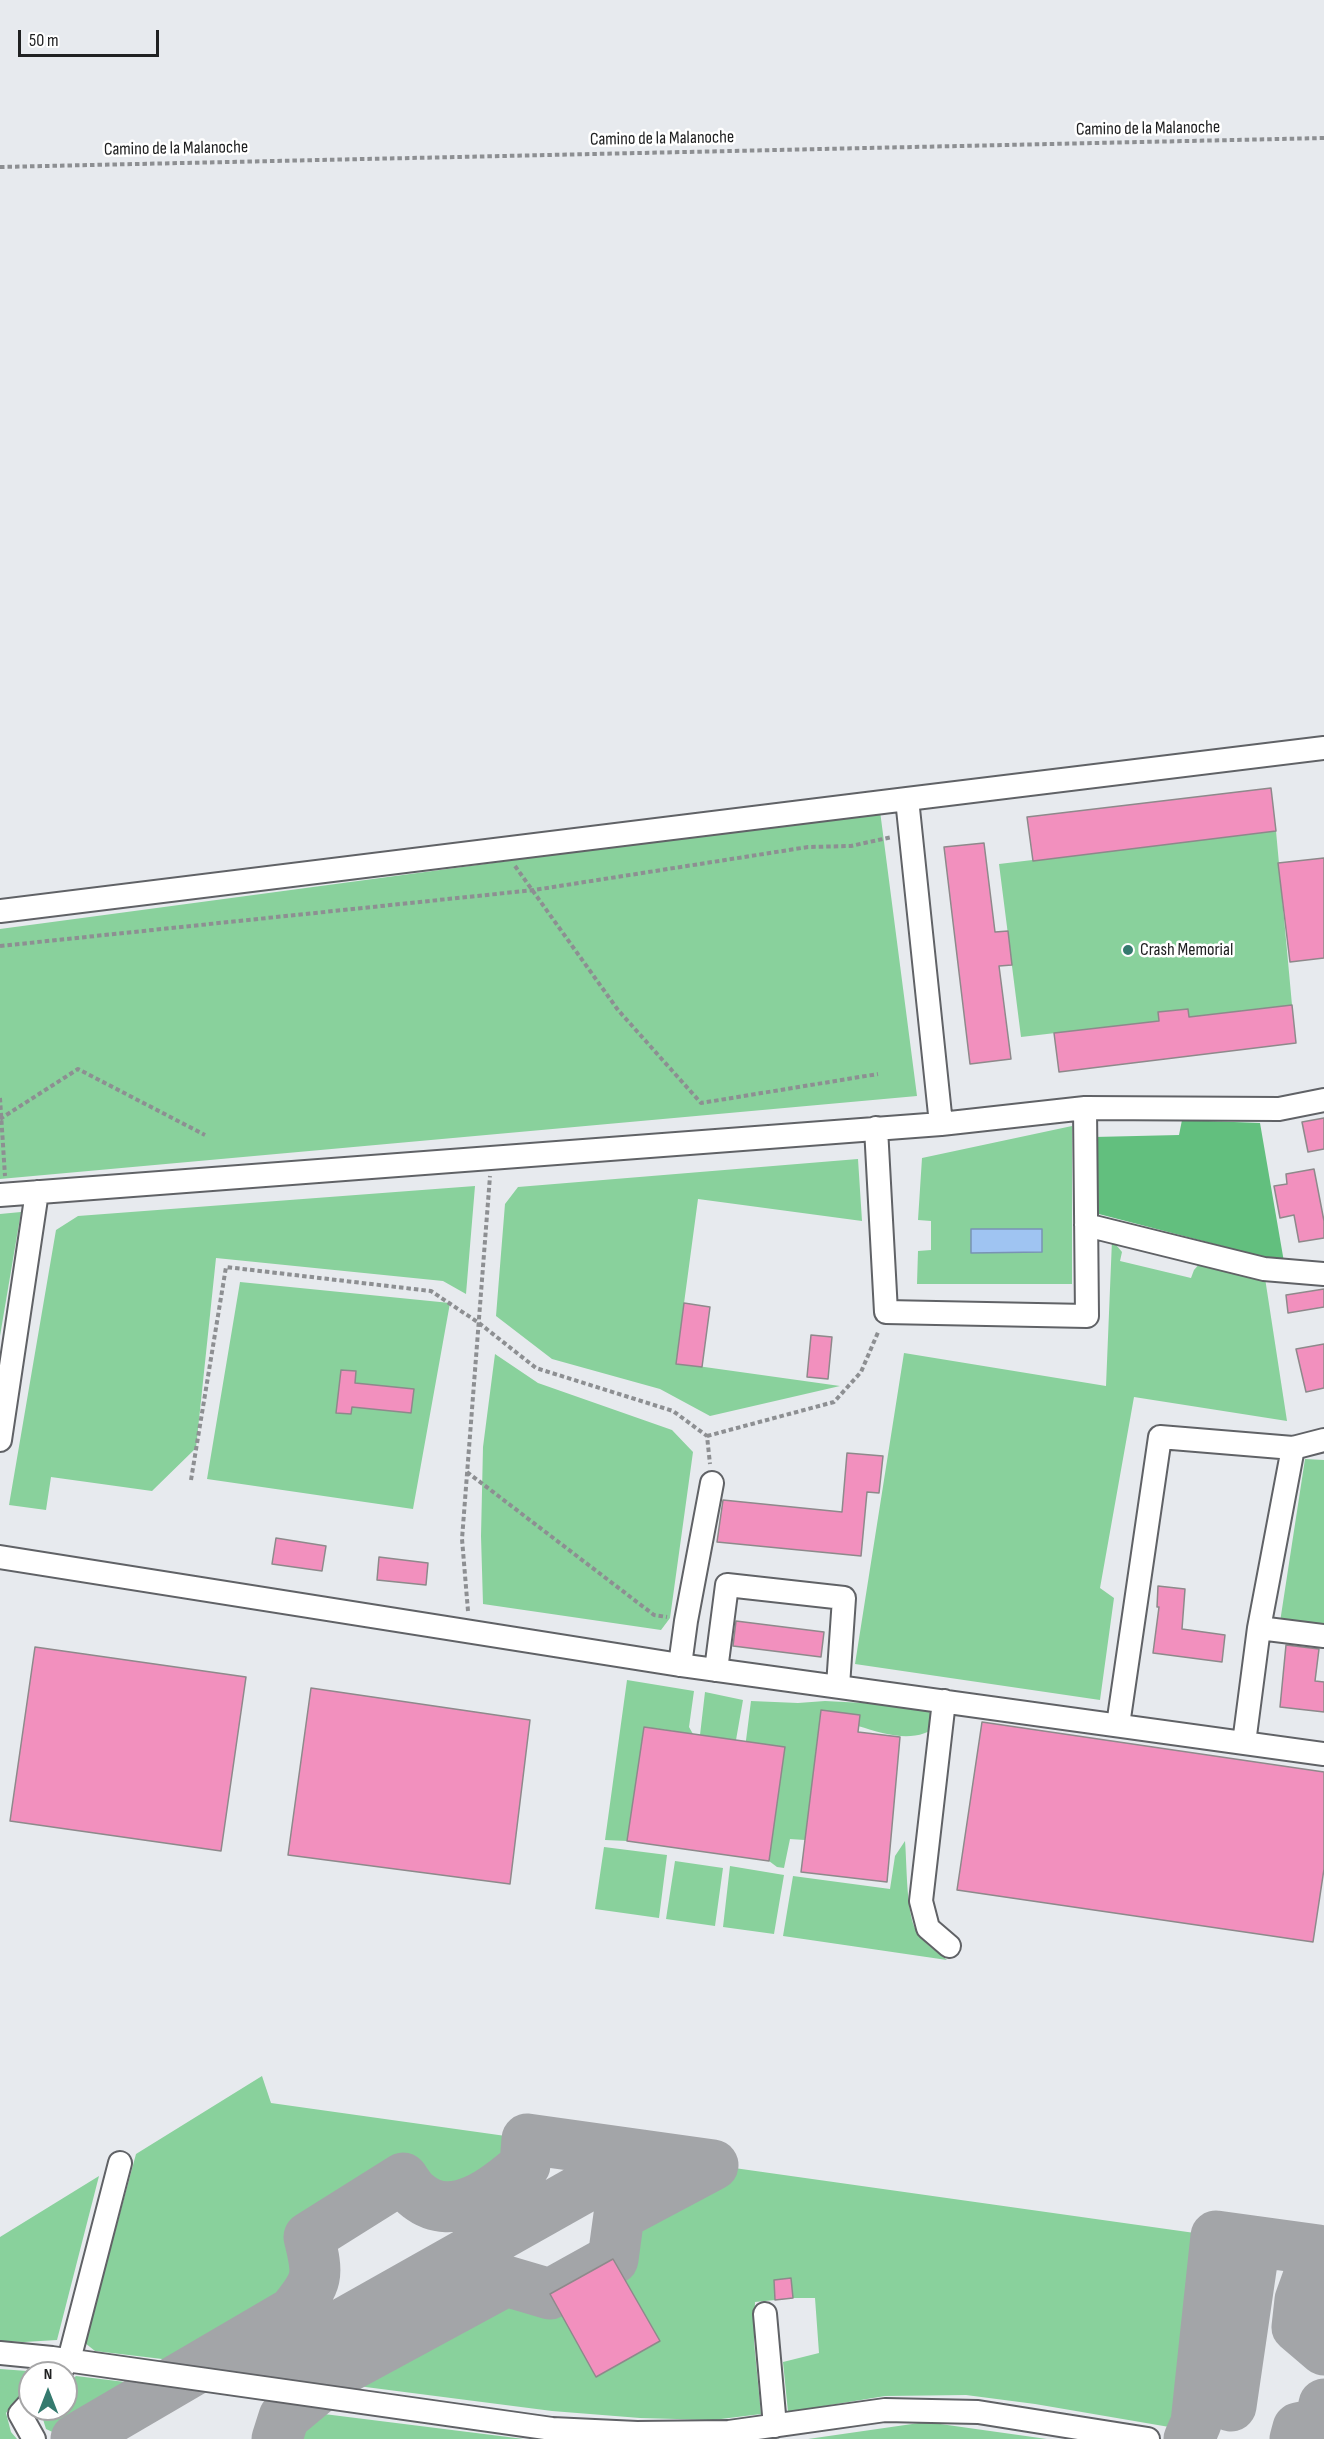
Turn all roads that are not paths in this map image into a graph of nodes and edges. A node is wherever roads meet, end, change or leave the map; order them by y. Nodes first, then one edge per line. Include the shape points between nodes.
1 (1324, 748) edge
2 (907, 799) junction
3 (0, 911) edge
4 (1324, 1100) edge
5 (1085, 1108) junction
6 (941, 1124) junction
7 (876, 1128) junction
8 (37, 1192) junction
9 (3, 1195) edge
10 (1086, 1225) junction
11 (1324, 1274) edge
12 (0, 1440) edge
13 (1324, 1440) edge
14 (1293, 1448) junction
15 (712, 1483) road end
16 (0, 1557) edge
17 (1259, 1628) junction
18 (1324, 1636) edge
19 (680, 1665) junction
20 (716, 1670) junction
21 (838, 1686) junction
22 (944, 1701) junction
23 (1118, 1725) junction
24 (1244, 1743) junction
25 (1324, 1754) edge
26 (949, 1946) dead end
27 (120, 2163) dead end
28 (765, 2314) dead end
29 (0, 2353) edge
30 (36, 2361) edge
31 (65, 2361) edge
32 (78, 2369) edge
33 (24, 2421) edge
34 (775, 2426) junction
35 (34, 2439) edge
36 (1148, 2439) edge

1 - 2 lane
2 - 3 lane
2 - 6 lane
4 - 5 lane via 1279,1109
5 - 6 lane
5 - 10 lane
6 - 7 lane
7 - 8 lane
7 - 10 lane via 886,1312 1087,1316
8 - 9 lane
8 - 12 lane
10 - 11 lane via 1264,1269
13 - 14 lane
14 - 17 lane
14 - 23 lane via 1160,1437
15 - 19 lane
16 - 19 lane
17 - 18 lane
17 - 24 lane
19 - 20 lane
20 - 21 lane
20 - 21 lane via 727,1584 844,1598
21 - 22 lane
22 - 23 lane
22 - 26 lane via 921,1901 928,1928
23 - 24 lane
24 - 25 lane
27 - 31 lane
28 - 34 lane
29 - 30 lane
32 - 34 lane via 552,2429 706,2433
33 - 35 lane
34 - 36 lane via 885,2410 978,2412

